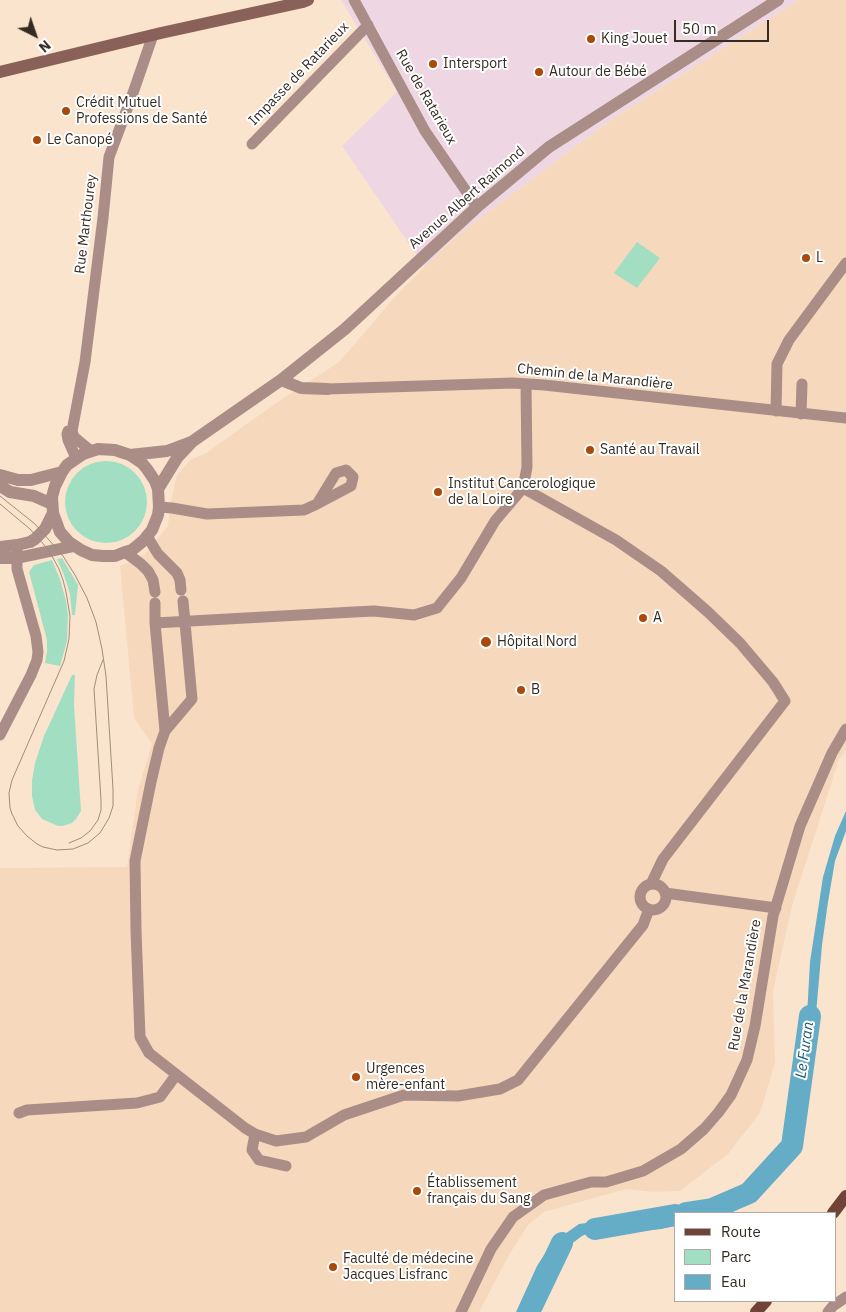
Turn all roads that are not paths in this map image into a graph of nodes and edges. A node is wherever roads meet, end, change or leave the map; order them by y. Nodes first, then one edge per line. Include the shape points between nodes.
1 (282, 0) edge
2 (308, 0) edge
3 (354, 0) edge
4 (778, 0) edge
5 (263, 11) junction
6 (368, 25) junction
7 (153, 35) junction
8 (0, 72) edge
9 (252, 144) dead end
10 (477, 207) junction
11 (846, 263) edge
12 (281, 380) junction
13 (526, 384) junction
14 (802, 384) dead end
15 (327, 389) joint
16 (776, 411) junction
17 (802, 414) junction
18 (846, 418) edge
19 (74, 423) junction
20 (193, 441) junction
21 (91, 451) junction
22 (130, 455) junction
23 (76, 458) junction
24 (62, 472) junction
25 (0, 475) edge
26 (0, 486) edge
27 (158, 488) junction
28 (523, 488) junction
29 (317, 504) dead end
30 (159, 507) junction
31 (53, 508) junction
32 (147, 536) junction
33 (74, 546) junction
34 (0, 547) edge
35 (17, 552) junction
36 (125, 552) junction
37 (0, 558) edge
38 (184, 621) junction
39 (155, 622) junction
40 (165, 731) junction
41 (845, 732) edge
42 (0, 735) edge
43 (652, 884) junction
44 (665, 893) junction
45 (776, 908) junction
46 (649, 909) junction
47 (176, 1075) junction
48 (19, 1113) dead end
49 (255, 1134) junction
50 (286, 1166) dead end
51 (846, 1196) edge
52 (834, 1212) edge
53 (846, 1296) edge
54 (765, 1302) edge
55 (461, 1312) edge
56 (756, 1312) edge
57 (828, 1312) edge

1 - 5 main road
2 - 5 main road
3 - 6 street, Rue de Ratarieux
4 - 10 street, Avenue Albert Raimond via 549,147
5 - 7 main road
6 - 9 street, Impasse de Ratarieux
6 - 10 street, Rue de Ratarieux via 425,131
7 - 8 main road
7 - 19 street, Rue Marthourey via 109,157 85,362
10 - 12 street, Avenue Albert Raimond via 345,330
11 - 16 street via 789,340 777,364
12 - 15 street, Chemin de la Marandière via 301,388
12 - 20 street, Avenue Albert Raimond
13 - 15 street, Chemin de la Marandière
13 - 16 street, Chemin de la Marandière
13 - 28 street via 527,467
14 - 17 street
16 - 17 street, Chemin de la Marandière
17 - 18 street, Chemin de la Marandière
19 - 21 street via 73,436
19 - 23 street, Rue Marthourey via 67,436
20 - 22 street, Avenue Albert Raimond via 167,451
20 - 27 street, Avenue Albert Raimond via 177,458
21 - 22 street via 107,449
21 - 23 street
22 - 27 street via 142,463
23 - 24 street
24 - 25 street via 31,480
24 - 31 street via 52,497
26 - 31 street via 10,492 34,496
27 - 30 street
28 - 38 street via 495,521 461,578 437,608 414,615 374,611
28 - 43 street via 616,540 661,571 740,643 785,701 663,859
29 - 30 street via 304,510 207,514
30 - 32 street
31 - 33 street via 60,532
31 - 35 street via 45,529
32 - 36 street
32 - 38 street via 158,554 177,573
33 - 35 street
33 - 36 street via 98,556
34 - 35 street
35 - 37 street
35 - 42 street via 18,569 38,652 31,675
36 - 39 street via 141,564 153,580
38 - 39 street
38 - 40 street via 192,699
39 - 40 street
40 - 47 street via 135,861 136,931 140,1037 149,1053
41 - 45 street, Rue de la Marandière via 832,753 800,826
43 - 44 street via 659,885
43 - 46 street via 640,893 643,905
44 - 45 street
44 - 46 street via 662,906
45 - 55 street, Rue de la Marandière via 747,1060 731,1095 714,1118 680,1149 643,1170 606,1182 591,1182 544,1195 513,1216 491,1249
46 - 49 street via 643,926 518,1080 500,1089 458,1096 404,1096 344,1115 306,1137 276,1141
47 - 48 street via 160,1096 137,1103
47 - 49 street
49 - 50 street via 252,1150 259,1160
51 - 52 main road
53 - 57 street
54 - 56 main road

